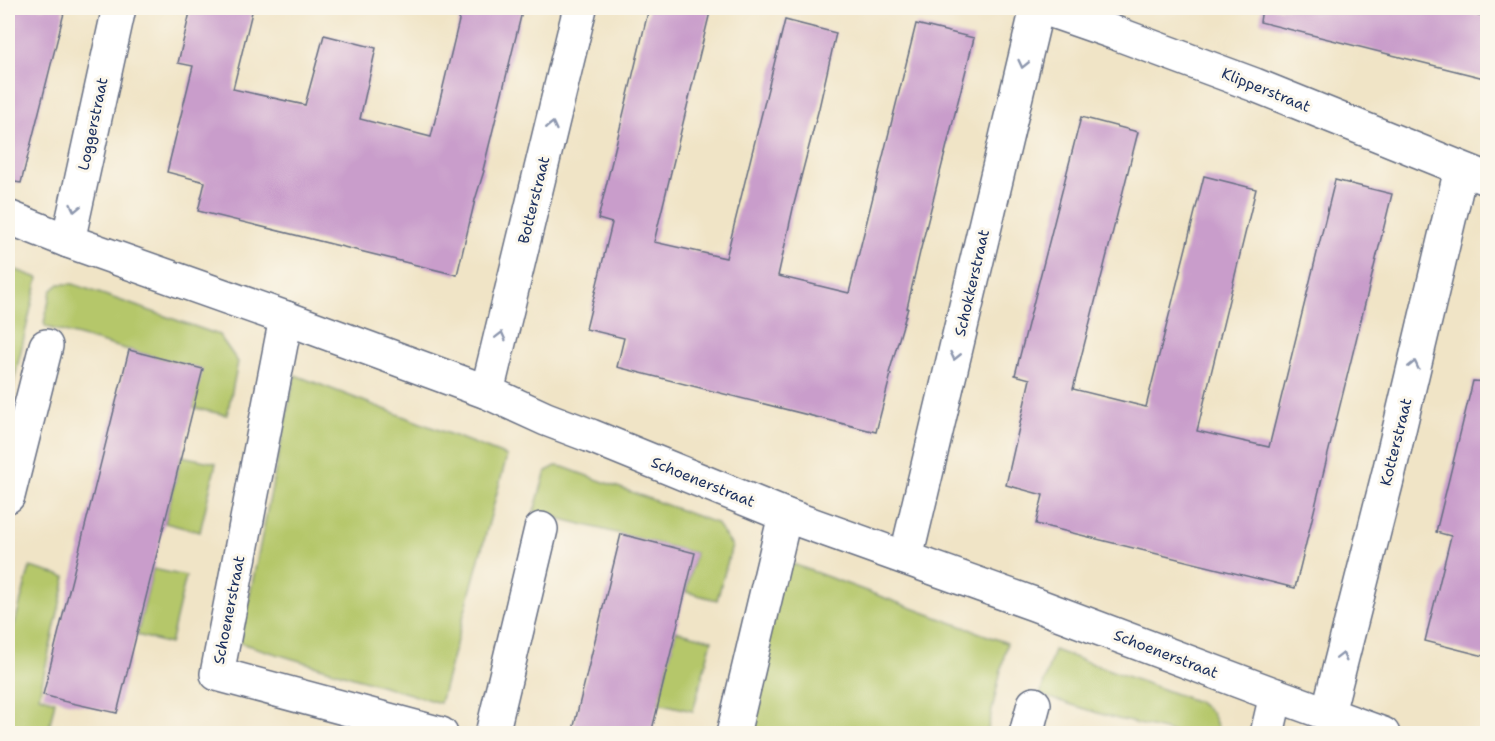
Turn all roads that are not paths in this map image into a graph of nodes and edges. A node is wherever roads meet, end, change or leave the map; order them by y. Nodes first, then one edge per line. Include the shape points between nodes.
1 (119, 8) edge
2 (580, 8) edge
3 (1037, 8) edge
4 (1043, 8) edge
5 (1474, 174) edge
6 (8, 217) edge
7 (68, 241) junction
8 (286, 318) junction
9 (46, 346) dead end
10 (487, 392) junction
11 (8, 496) edge
12 (785, 515) junction
13 (541, 529) dead end
14 (906, 558) junction
15 (1276, 696) junction
16 (1328, 713) junction
17 (441, 734) edge
18 (492, 734) edge
19 (733, 734) edge
20 (1267, 734) edge
21 (1383, 734) edge

1 -> 7 street, Loggerstraat
10 -> 2 street, Botterstraat
3 -> 14 street, Schokkerstraat
4 - 5 street, Klipperstraat via 1255,85
16 -> 5 street, Kotterstraat via 1389,472
6 - 7 street, Schoenerstraat
7 - 8 street, Schoenerstraat
8 - 10 street, Schoenerstraat
8 - 17 street, Schoenerstraat via 217,674
9 - 11 street
10 - 12 street, Schoenerstraat
12 - 14 street, Schoenerstraat
12 - 19 street
13 - 18 street
14 - 15 street, Schoenerstraat
15 - 16 street, Schoenerstraat
15 - 20 street
16 - 21 street, Schoenerstraat

